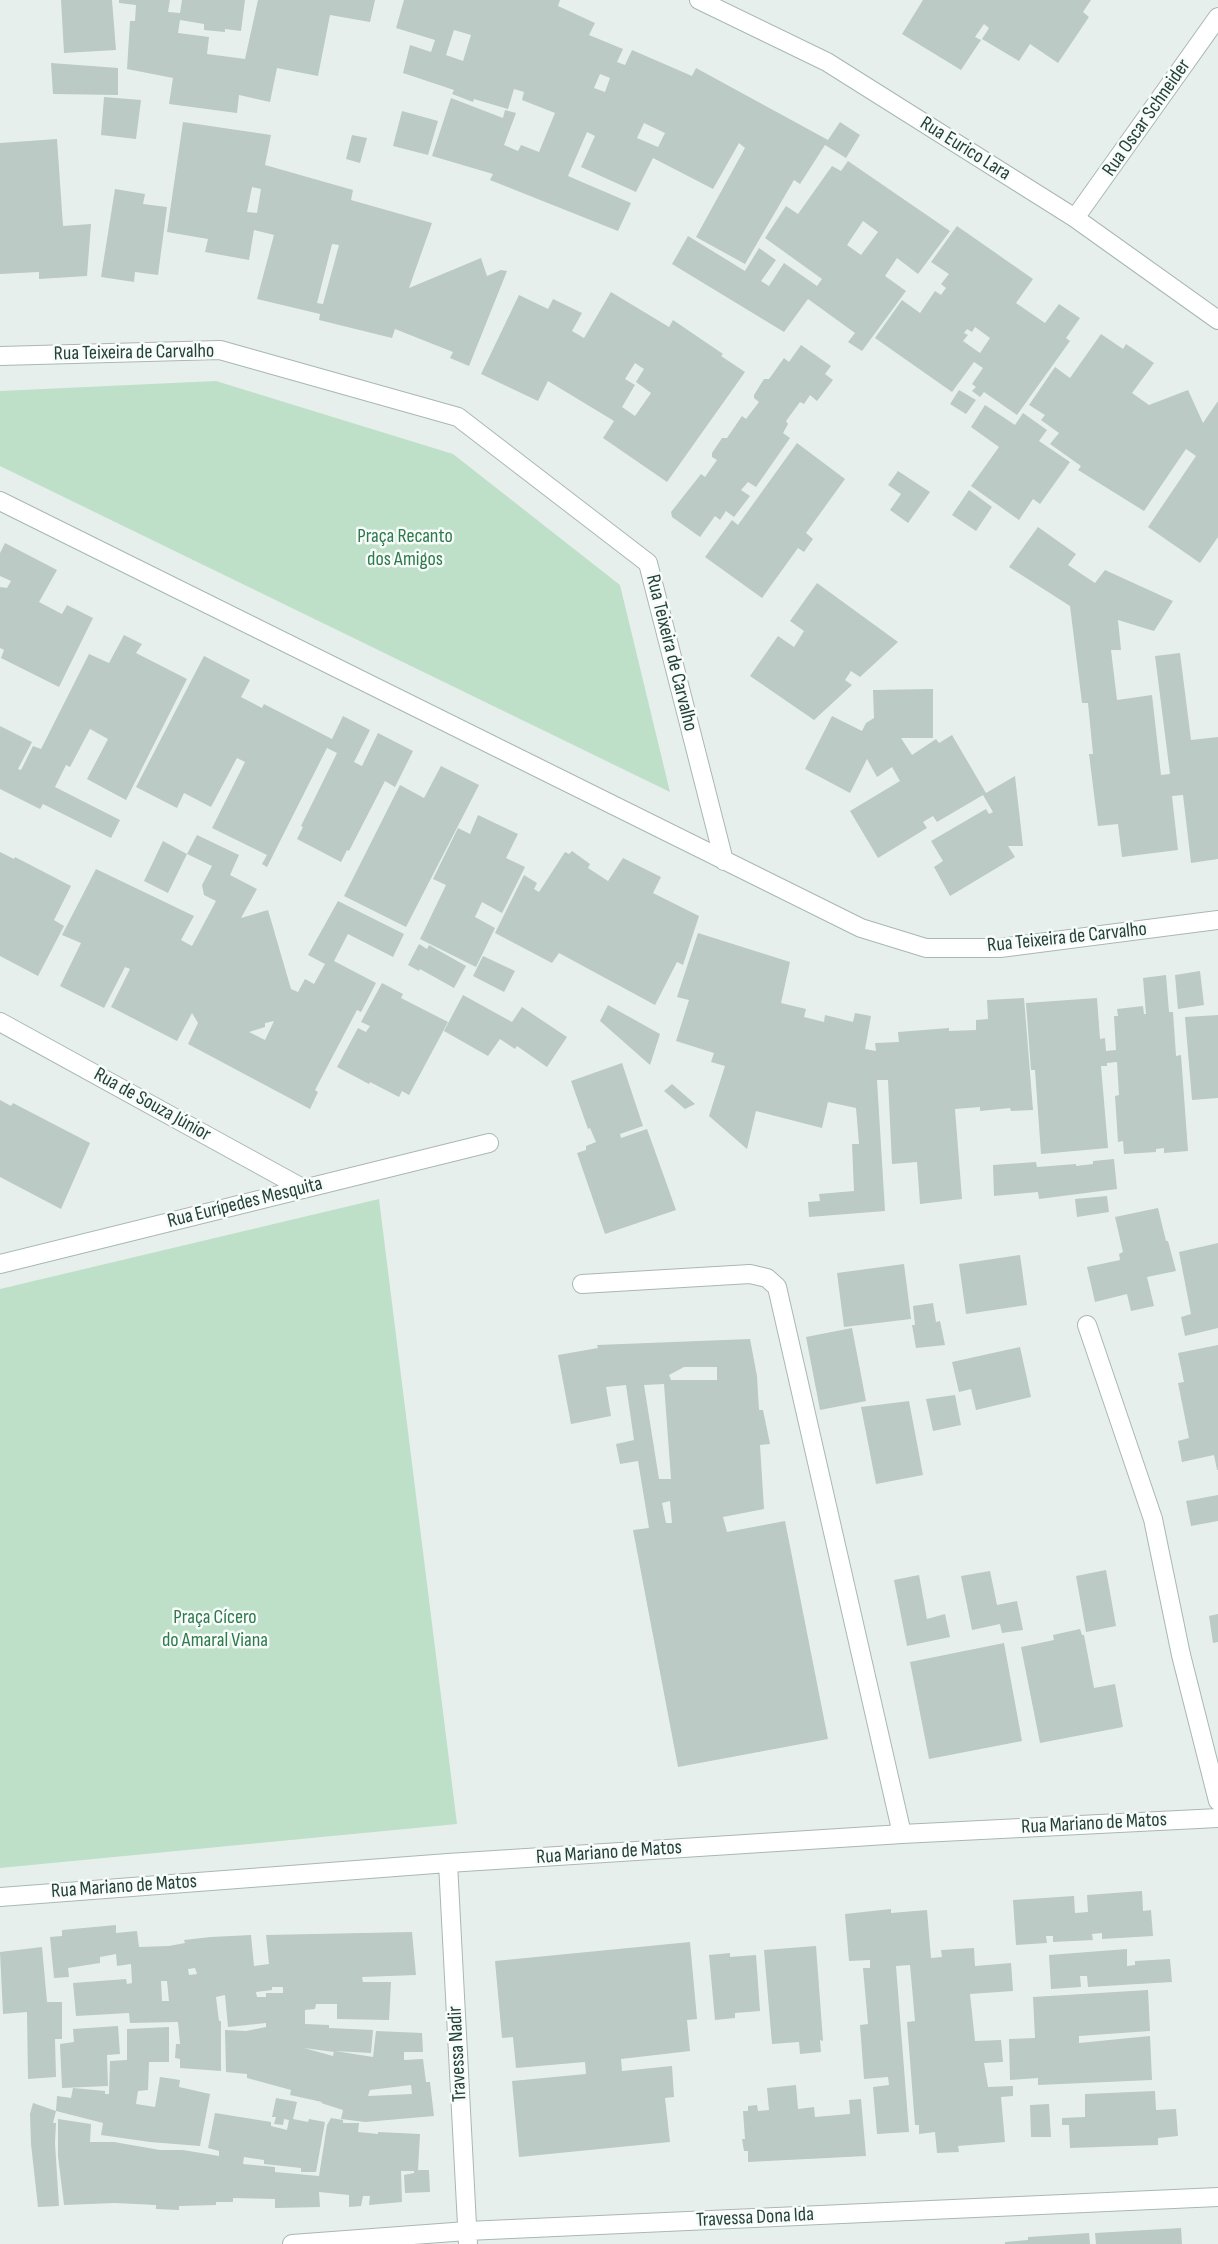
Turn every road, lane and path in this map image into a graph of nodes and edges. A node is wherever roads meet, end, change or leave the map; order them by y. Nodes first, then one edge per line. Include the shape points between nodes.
1 (699, 0) edge
2 (1218, 17) edge
3 (1075, 219) junction
4 (1218, 320) edge
5 (0, 356) edge
6 (0, 501) edge
7 (724, 861) junction
8 (1218, 920) edge
9 (0, 1022) edge
10 (489, 1143) dead end
11 (304, 1189) junction
12 (0, 1264) edge
13 (582, 1284) dead end
14 (1087, 1325) dead end
15 (1218, 1801) edge
16 (1218, 1818) edge
17 (902, 1834) junction
18 (448, 1863) junction
19 (0, 1897) edge
20 (1218, 2197) edge
21 (468, 2237) edge
22 (292, 2244) edge

1 - 3 street, Rua Eurico Lara via 827,62
2 - 3 street, Rua Oscar Schneider
3 - 4 street, Rua Eurico Lara
5 - 7 street, Rua Teixeira de Carvalho via 220,350 458,417 648,563
6 - 7 street
7 - 8 street, Rua Teixeira de Carvalho via 861,928 926,948 1000,948
9 - 11 street, Rua de Souza Júnior
10 - 11 street, Rua Eurípedes Mesquita
11 - 12 street, Rua Eurípedes Mesquita
13 - 17 street via 750,1274 766,1278 777,1287
14 - 15 street via 1153,1520 1181,1655
16 - 17 street, Rua Mariano de Matos
17 - 18 street, Rua Mariano de Matos
18 - 19 street, Rua Mariano de Matos
18 - 21 street, Travessa Nadir
20 - 21 street, Travessa Dona Ida
21 - 22 street, Travessa Dona Ida

